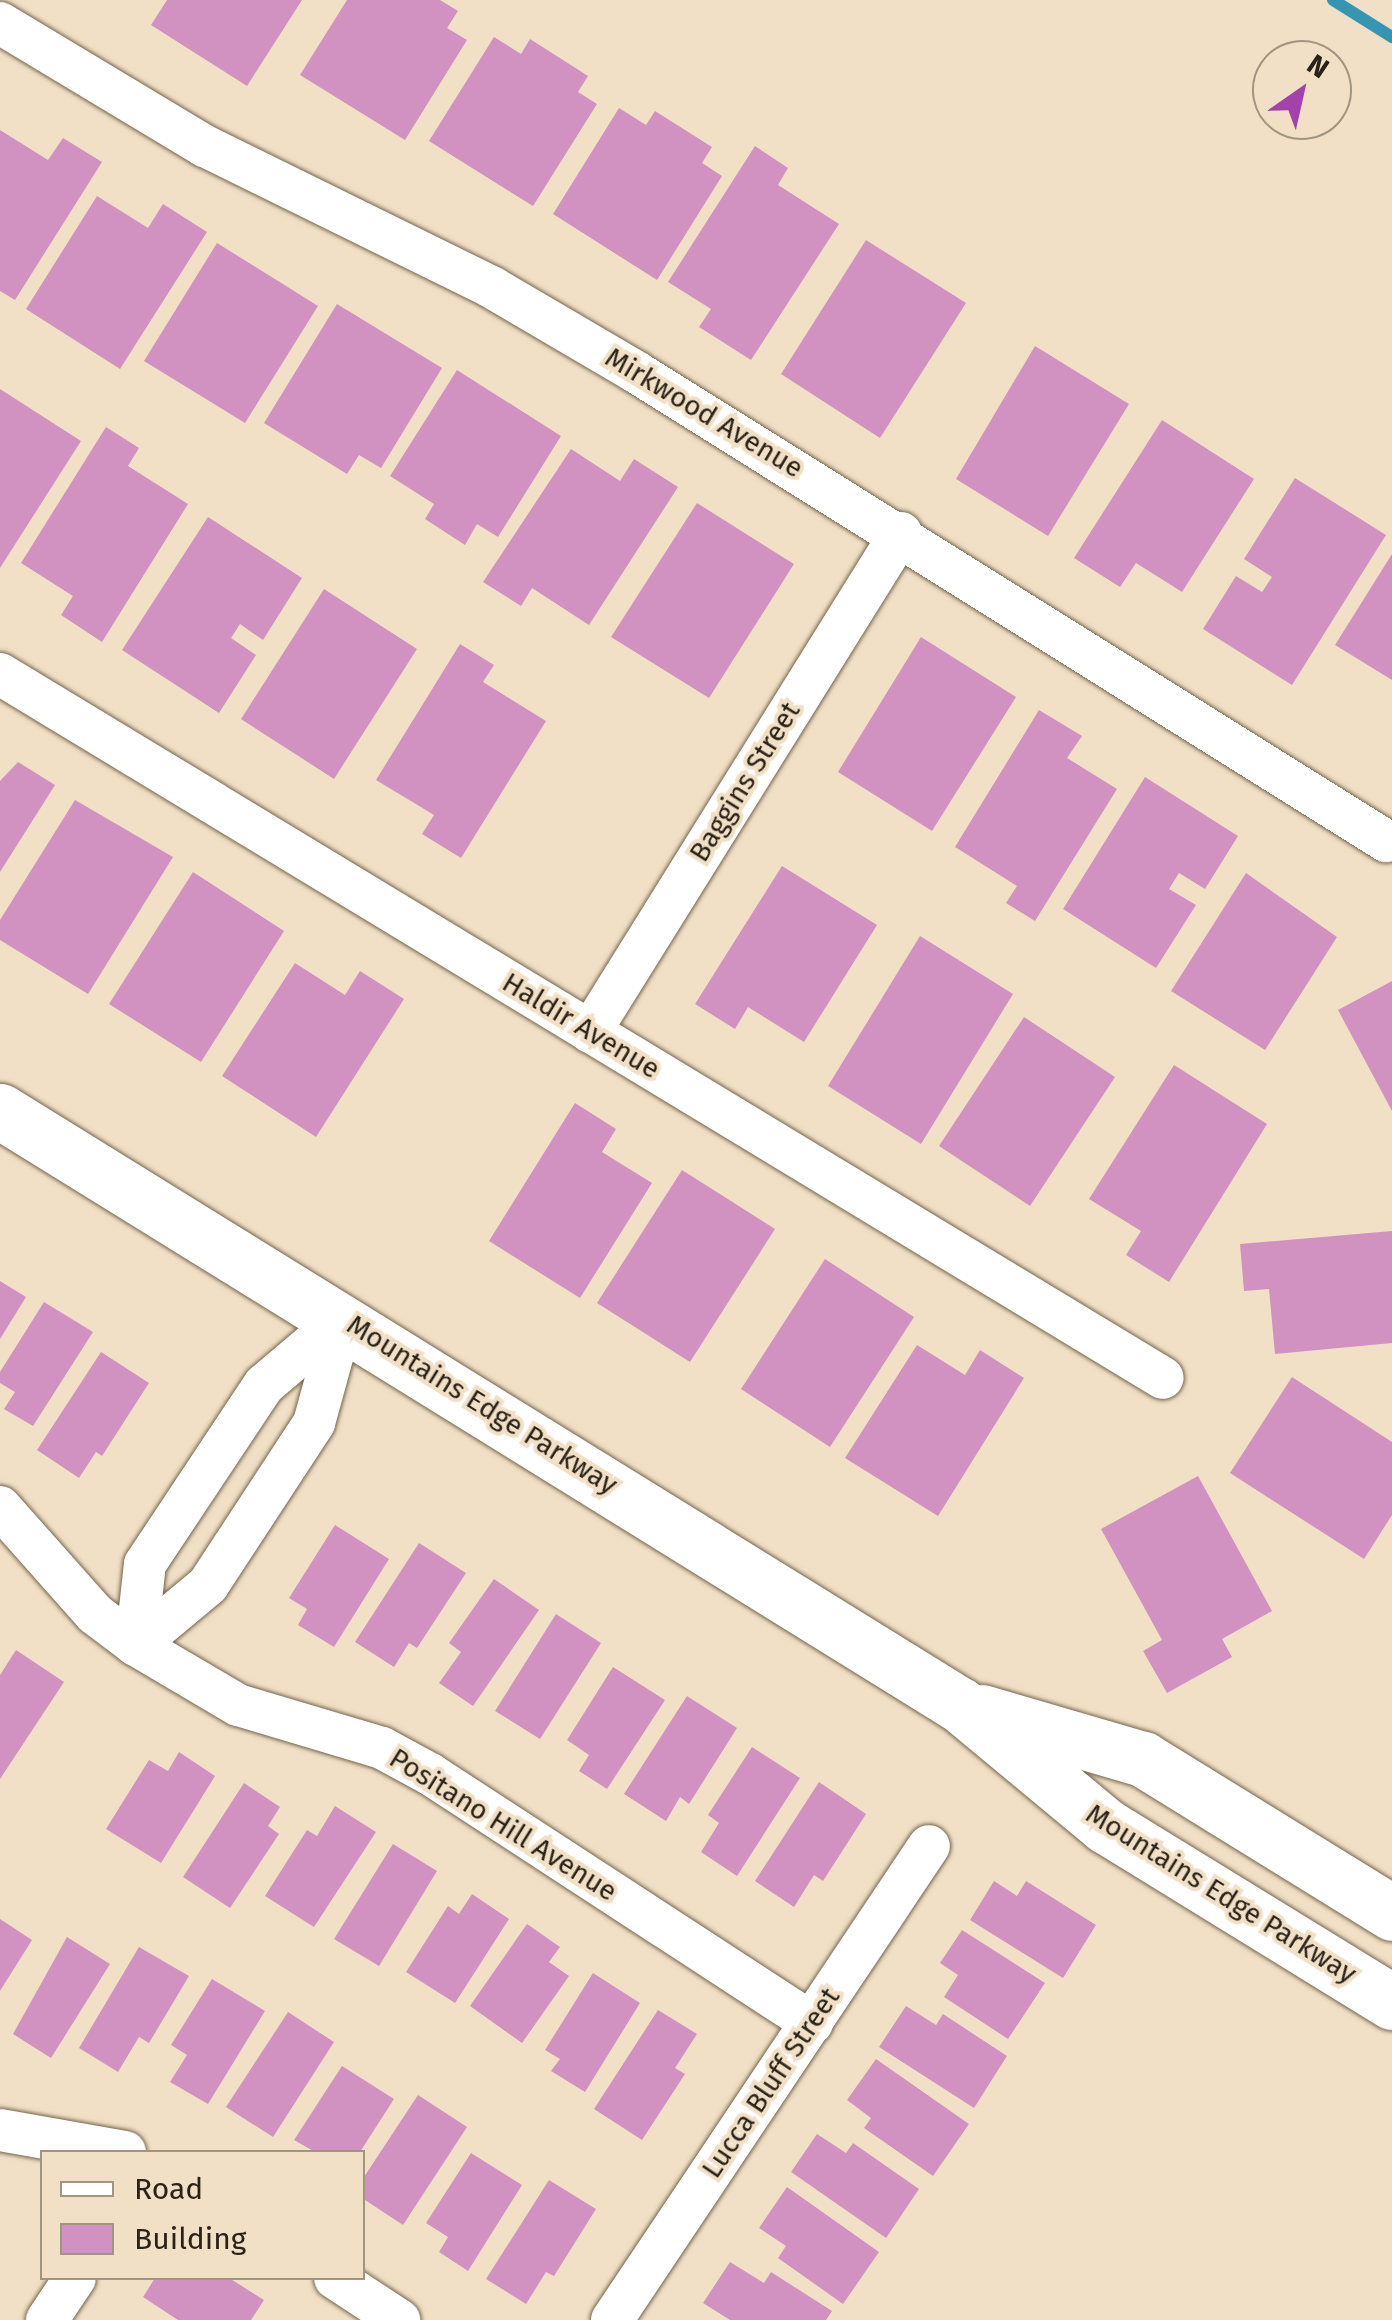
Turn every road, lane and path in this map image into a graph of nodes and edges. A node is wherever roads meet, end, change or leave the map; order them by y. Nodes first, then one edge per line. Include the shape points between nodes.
1 (0, 23) edge
2 (901, 534) junction
3 (0, 674) edge
4 (1386, 841) dead end
5 (590, 1032) junction
6 (0, 1111) edge
7 (343, 1318) junction
8 (1162, 1378) dead end
9 (0, 1507) edge
10 (136, 1645) junction
11 (960, 1706) junction
12 (929, 1846) dead end
13 (1392, 1913) edge
14 (1392, 2002) edge
15 (812, 2023) junction
16 (0, 2130) edge
17 (115, 2150) edge
18 (75, 2280) edge
19 (337, 2280) edge
20 (47, 2320) edge
21 (400, 2320) edge
22 (612, 2320) edge

1 - 2 street, Mirkwood Avenue via 205,146 493,288
2 - 4 street, Mirkwood Avenue
2 - 5 street, Baggins Street
3 - 5 street, Haldir Avenue
5 - 8 street, Haldir Avenue
6 - 7 street, Mountains Edge Parkway
7 - 10 street via 314,1424 208,1585
7 - 10 street via 264,1384 145,1564
7 - 11 street, Mountains Edge Parkway
9 - 10 street, Positano Hill Avenue via 95,1614
10 - 15 street, Positano Hill Avenue via 238,1706 382,1748 430,1774
11 - 13 street, Mountains Edge Parkway via 1143,1759
11 - 14 street, Mountains Edge Parkway via 1106,1826
12 - 15 street, Lucca Bluff Street
15 - 22 street, Lucca Bluff Street
16 - 17 street
18 - 20 street
19 - 21 street

